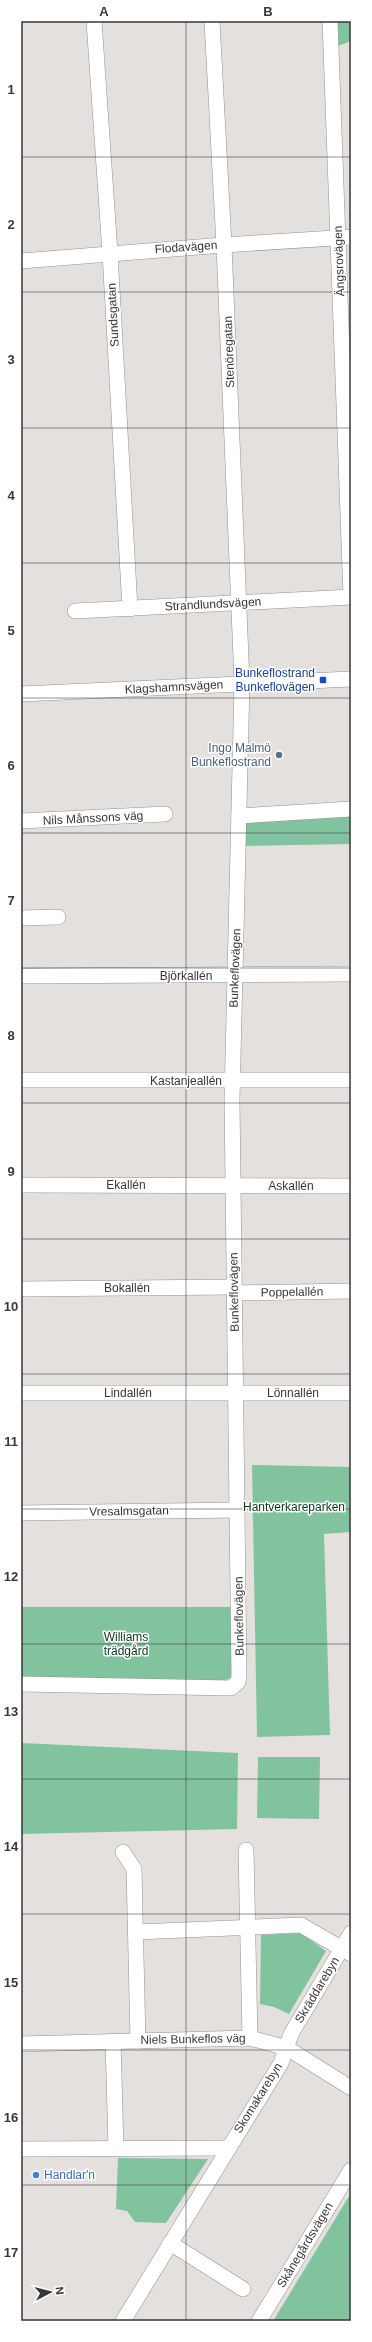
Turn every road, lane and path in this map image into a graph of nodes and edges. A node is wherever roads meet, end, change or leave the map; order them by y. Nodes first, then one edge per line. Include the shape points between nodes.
1 (94, 21) edge
2 (212, 21) edge
3 (330, 21) edge
4 (345, 237) edge
5 (224, 244) junction
6 (110, 253) junction
7 (21, 261) edge
8 (351, 598) edge
9 (240, 602) junction
10 (130, 609) junction
11 (75, 611) dead end
12 (351, 679) edge
13 (242, 683) junction
14 (21, 694) edge
15 (351, 809) edge
16 (165, 814) dead end
17 (239, 816) junction
18 (21, 821) edge
19 (58, 917) dead end
20 (21, 918) edge
21 (351, 974) edge
22 (21, 976) edge
23 (235, 976) junction
24 (21, 1080) edge
25 (351, 1080) edge
26 (232, 1081) junction
27 (21, 1185) edge
28 (232, 1186) junction
29 (351, 1186) edge
30 (21, 1289) edge
31 (234, 1290) junction
32 (351, 1292) edge
33 (21, 1393) edge
34 (236, 1393) junction
35 (351, 1394) edge
36 (237, 1510) junction
37 (21, 1513) edge
38 (21, 1684) edge
39 (246, 1850) dead end
40 (123, 1852) dead end
41 (248, 1927) junction
42 (136, 1932) junction
43 (351, 1933) edge
44 (346, 1951) edge
45 (250, 2038) junction
46 (113, 2041) junction
47 (138, 2041) junction
48 (21, 2044) edge
49 (287, 2048) junction
50 (351, 2088) edge
51 (116, 2148) junction
52 (228, 2148) junction
53 (22, 2149) edge
54 (351, 2170) edge
55 (170, 2243) junction
56 (243, 2289) dead end
57 (123, 2321) edge
58 (259, 2321) edge

1 - 6 street, Sundsgatan
2 - 5 street, Stenöregatan
3 - 4 street, Ängsrovägen
4 - 5 street, Flodavägen
4 - 8 street, Ängsrovägen
5 - 6 street, Flodavägen
5 - 9 street, Stenöregatan
6 - 7 street, Flodavägen
6 - 10 street, Sundsgatan
8 - 9 street, Strandlundsvägen
9 - 10 street, Strandlundsvägen
9 - 13 street, Stenöregatan
10 - 11 street, Strandlundsvägen
12 - 13 street, Klagshamnsvägen
13 - 14 street, Klagshamnsvägen
13 - 17 street, Bunkeflovägen
15 - 17 street
16 - 18 street, Nils Månssons väg
17 - 23 street, Bunkeflovägen
19 - 20 street
21 - 23 street, Björkallén
22 - 23 street, Björkallén
23 - 26 street, Bunkeflovägen
24 - 26 street, Kastanjeallén
25 - 26 street, Kastanjeallén
26 - 28 street, Bunkeflovägen
27 - 28 street, Ekallén
28 - 29 street, Askallén
28 - 31 street, Bunkeflovägen
30 - 31 street, Bokallén
31 - 32 street, Poppelallén
31 - 34 street, Bunkeflovägen
33 - 34 street, Lindallén
34 - 35 street, Lönnallén
34 - 36 street, Bunkeflovägen
36 - 37 street, Vresalmsgatan
36 - 38 street, Bunkeflovägen via 239,1675 238,1682 231,1688
39 - 41 street
40 - 42 street via 134,1869
41 - 42 street
41 - 44 street via 301,1925
41 - 45 street
42 - 47 street
43 - 44 street, Skräddarebyn
44 - 49 street, Skräddarebyn via 291,2034
45 - 47 street, Niels Bunkeflos väg
45 - 49 street, Niels Bunkeflos väg
46 - 47 street, Niels Bunkeflos väg
46 - 48 street, Niels Bunkeflos väg
46 - 51 street
49 - 50 street, Niels Bunkeflos väg
49 - 52 street, Skomakarebyn via 281,2063
51 - 52 street
51 - 53 street
52 - 55 street, Skomakarebyn
54 - 58 street, Skånegårdsvägen
55 - 56 street
55 - 57 street, Skomakarebyn

